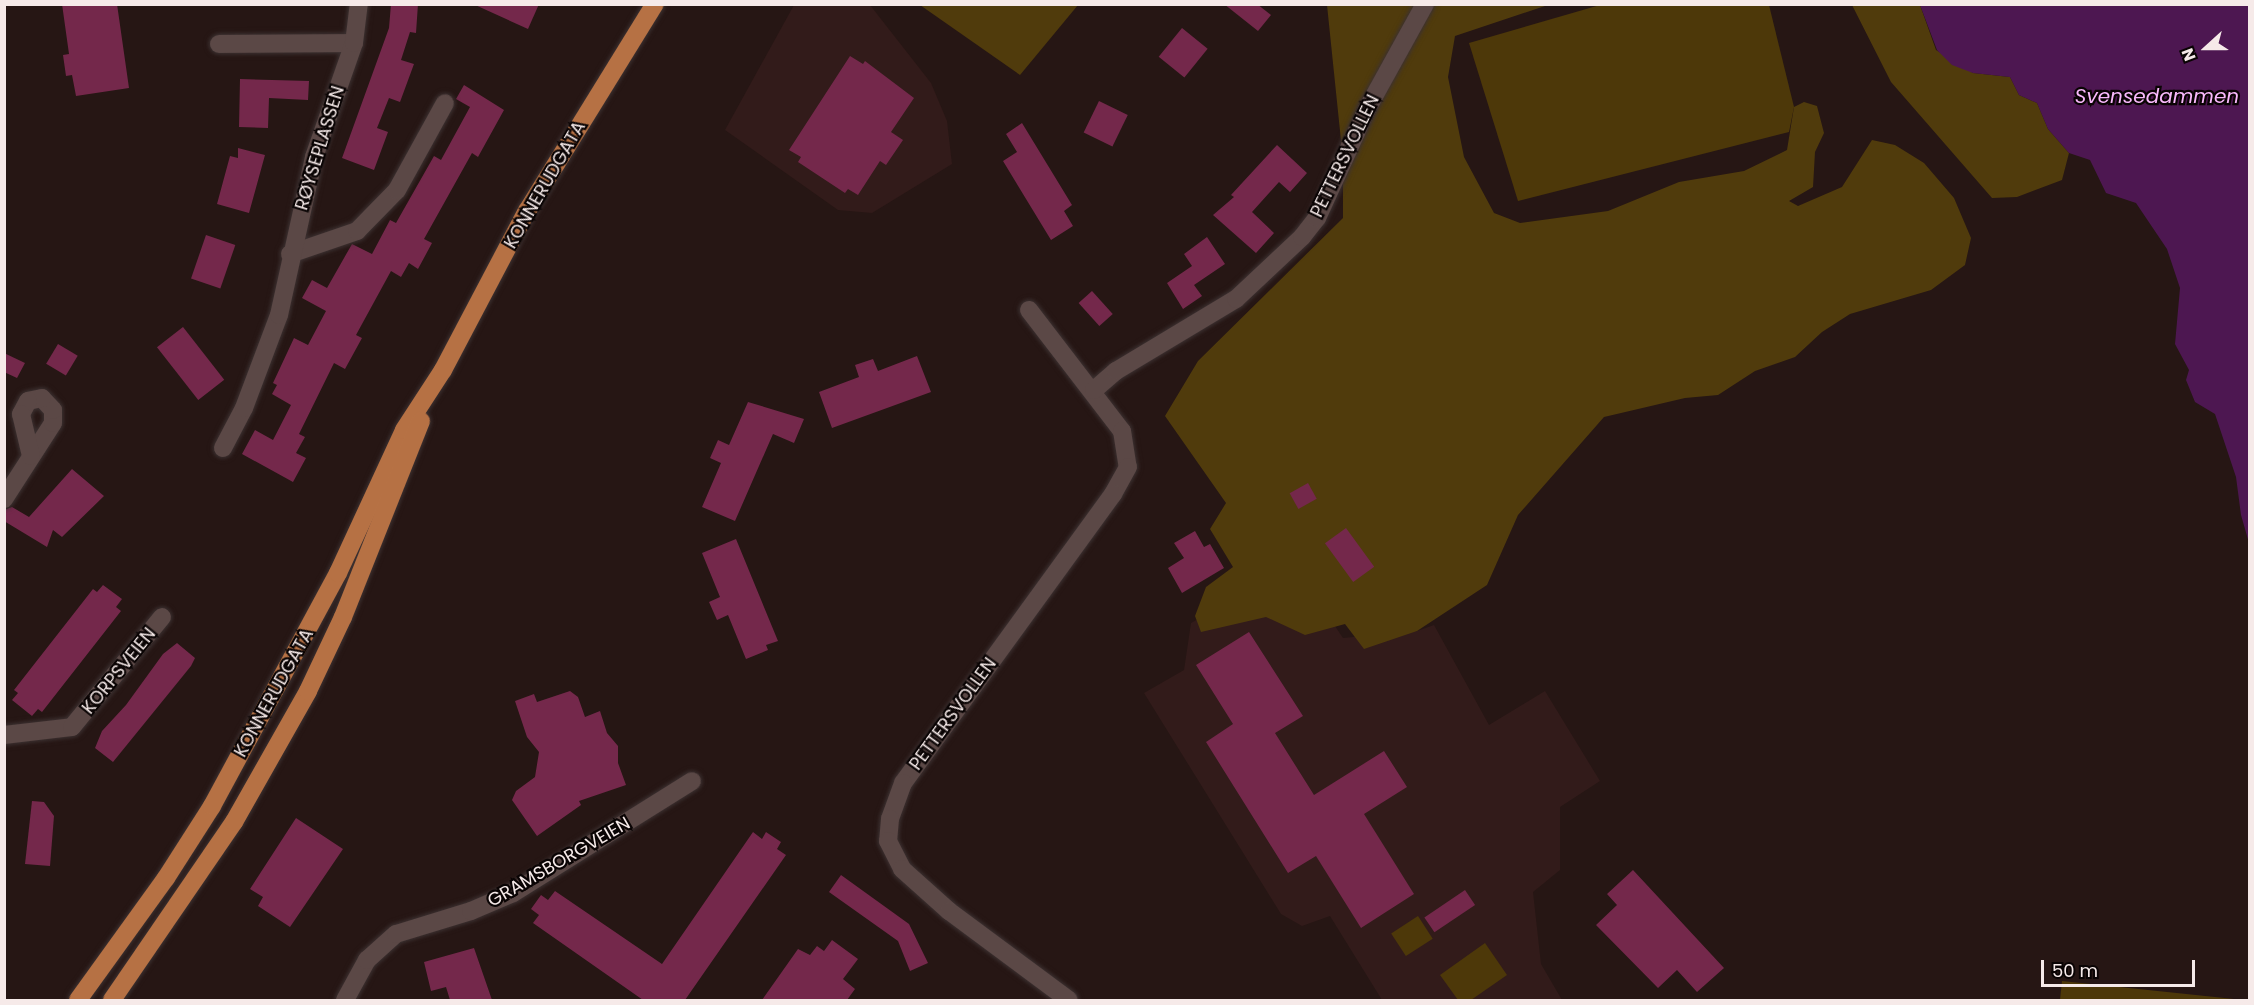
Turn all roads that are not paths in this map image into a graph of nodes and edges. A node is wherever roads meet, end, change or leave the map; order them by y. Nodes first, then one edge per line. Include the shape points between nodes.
1 (359, 4) edge
2 (655, 4) edge
3 (1425, 4) edge
4 (354, 43) junction
5 (219, 44) dead end
6 (445, 103) dead end
7 (290, 254) junction
8 (1029, 310) dead end
9 (443, 370) junction
10 (1094, 390) junction
11 (223, 448) dead end
12 (31, 456) dead end
13 (4, 499) edge
14 (162, 617) dead end
15 (4, 735) edge
16 (692, 781) dead end
17 (78, 1000) edge
18 (112, 1000) edge
19 (345, 1000) edge
20 (1069, 1000) edge

1 - 4 street, RØYSEPLASSEN
2 - 9 main road, KONNERUDGATA via 527,212
3 - 10 street, PETTERSVOLLEN via 1367,109 1317,218 1291,249 1236,298 1116,371
4 - 5 street
4 - 7 street, RØYSEPLASSEN via 314,157
6 - 7 street via 397,190 357,231
7 - 11 street, RØYSEPLASSEN via 279,315
8 - 10 street, PETTERSVOLLEN
9 - 17 main road, KONNERUDGATA via 405,430 338,573 212,806 166,878
9 - 18 main road, KONNERUDGATA via 343,617 308,691 234,822
10 - 20 street, PETTERSVOLLEN via 1122,431 1129,459 1124,476 903,783 890,819 888,841 902,869 949,911
12 - 13 street via 20,481
14 - 15 street, KORPSVEIEN via 72,727
16 - 19 street, GRAMSBORGVEIEN via 513,892 471,911 396,934 367,960

